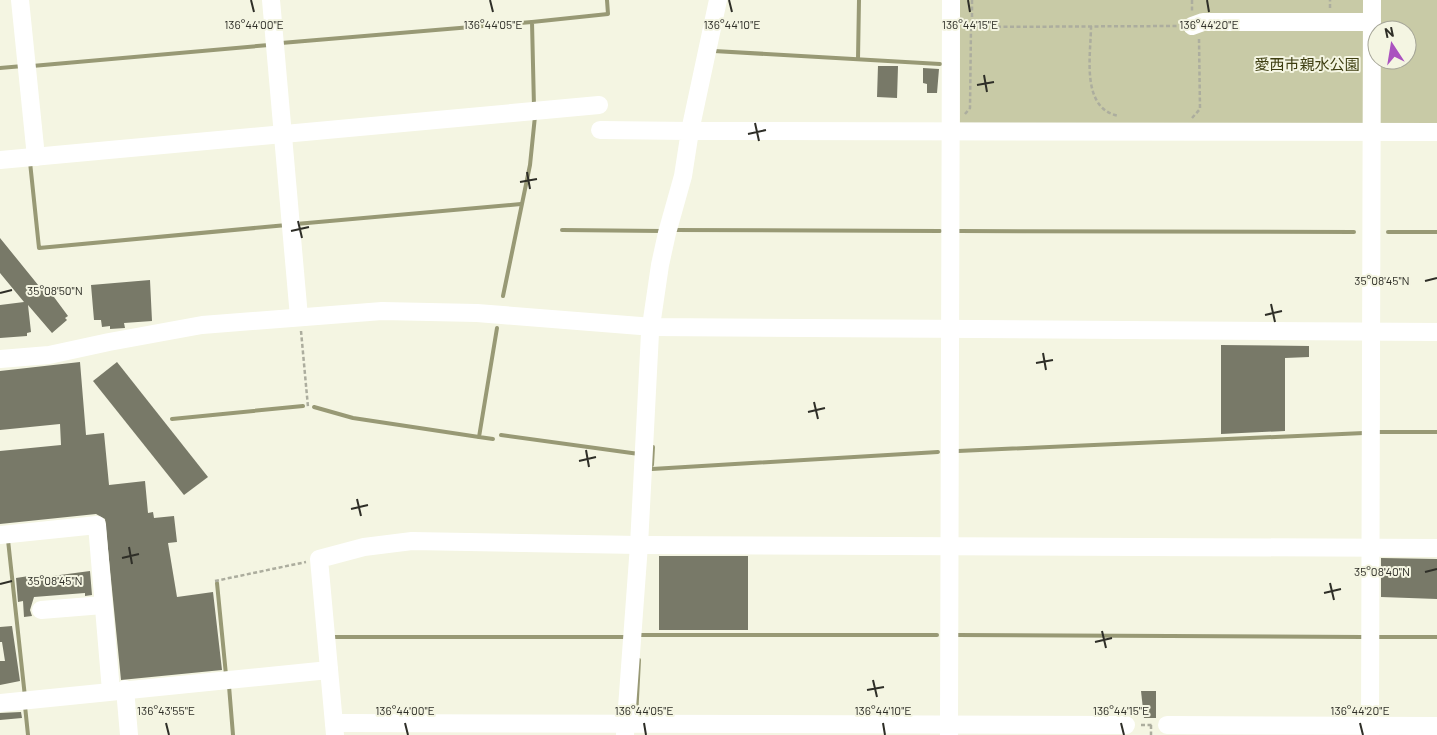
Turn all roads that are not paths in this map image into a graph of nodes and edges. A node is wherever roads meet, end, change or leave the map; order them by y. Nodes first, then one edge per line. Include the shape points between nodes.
1 (20, 0) edge
2 (271, 0) edge
3 (718, 0) edge
4 (951, 0) edge
5 (1372, 0) edge
6 (1372, 20) edge
7 (1367, 22) edge
8 (1192, 26) road end
9 (1372, 70) edge
10 (600, 105) dead end
11 (950, 123) junction
12 (600, 130) dead end
13 (690, 131) junction
14 (1371, 132) junction
15 (1437, 132) edge
16 (283, 133) junction
17 (36, 157) junction
18 (0, 160) edge
19 (299, 317) junction
20 (652, 327) junction
21 (948, 330) junction
22 (1371, 331) junction
23 (1437, 332) edge
24 (0, 359) edge
25 (0, 534) edge
26 (639, 545) junction
27 (948, 546) junction
28 (1369, 548) junction
29 (1437, 548) edge
30 (104, 605) junction
31 (41, 610) dead end
32 (329, 670) junction
33 (118, 690) junction
34 (0, 703) edge
35 (1126, 725) road end
36 (1159, 725) road end
37 (1437, 726) edge
38 (335, 729) edge
39 (626, 730) edge
40 (949, 730) edge
41 (1370, 731) edge
42 (129, 735) edge

1 - 17 street
2 - 16 street
3 - 13 street
4 - 11 street
5 - 6 street
7 - 8 street via 1203,22
9 - 14 street
10 - 16 street
11 - 13 street
11 - 14 street
11 - 21 street
12 - 13 street
13 - 20 street via 683,176 660,265
14 - 15 street
14 - 22 street
16 - 17 street
16 - 19 street
17 - 18 street
19 - 20 street via 382,310 477,313
19 - 24 street via 202,325 49,355
20 - 21 street
20 - 26 street
21 - 22 street
21 - 27 street
22 - 23 street
22 - 28 street
25 - 30 street via 97,525
26 - 27 street
26 - 32 street via 412,541 364,547 319,559
26 - 39 street
27 - 28 street
27 - 40 street
28 - 29 street
28 - 41 street
30 - 31 street
30 - 33 street
32 - 33 street
32 - 38 street
33 - 34 street
33 - 42 street
35 - 40 street
36 - 41 street
37 - 41 street
38 - 39 street
39 - 40 street

